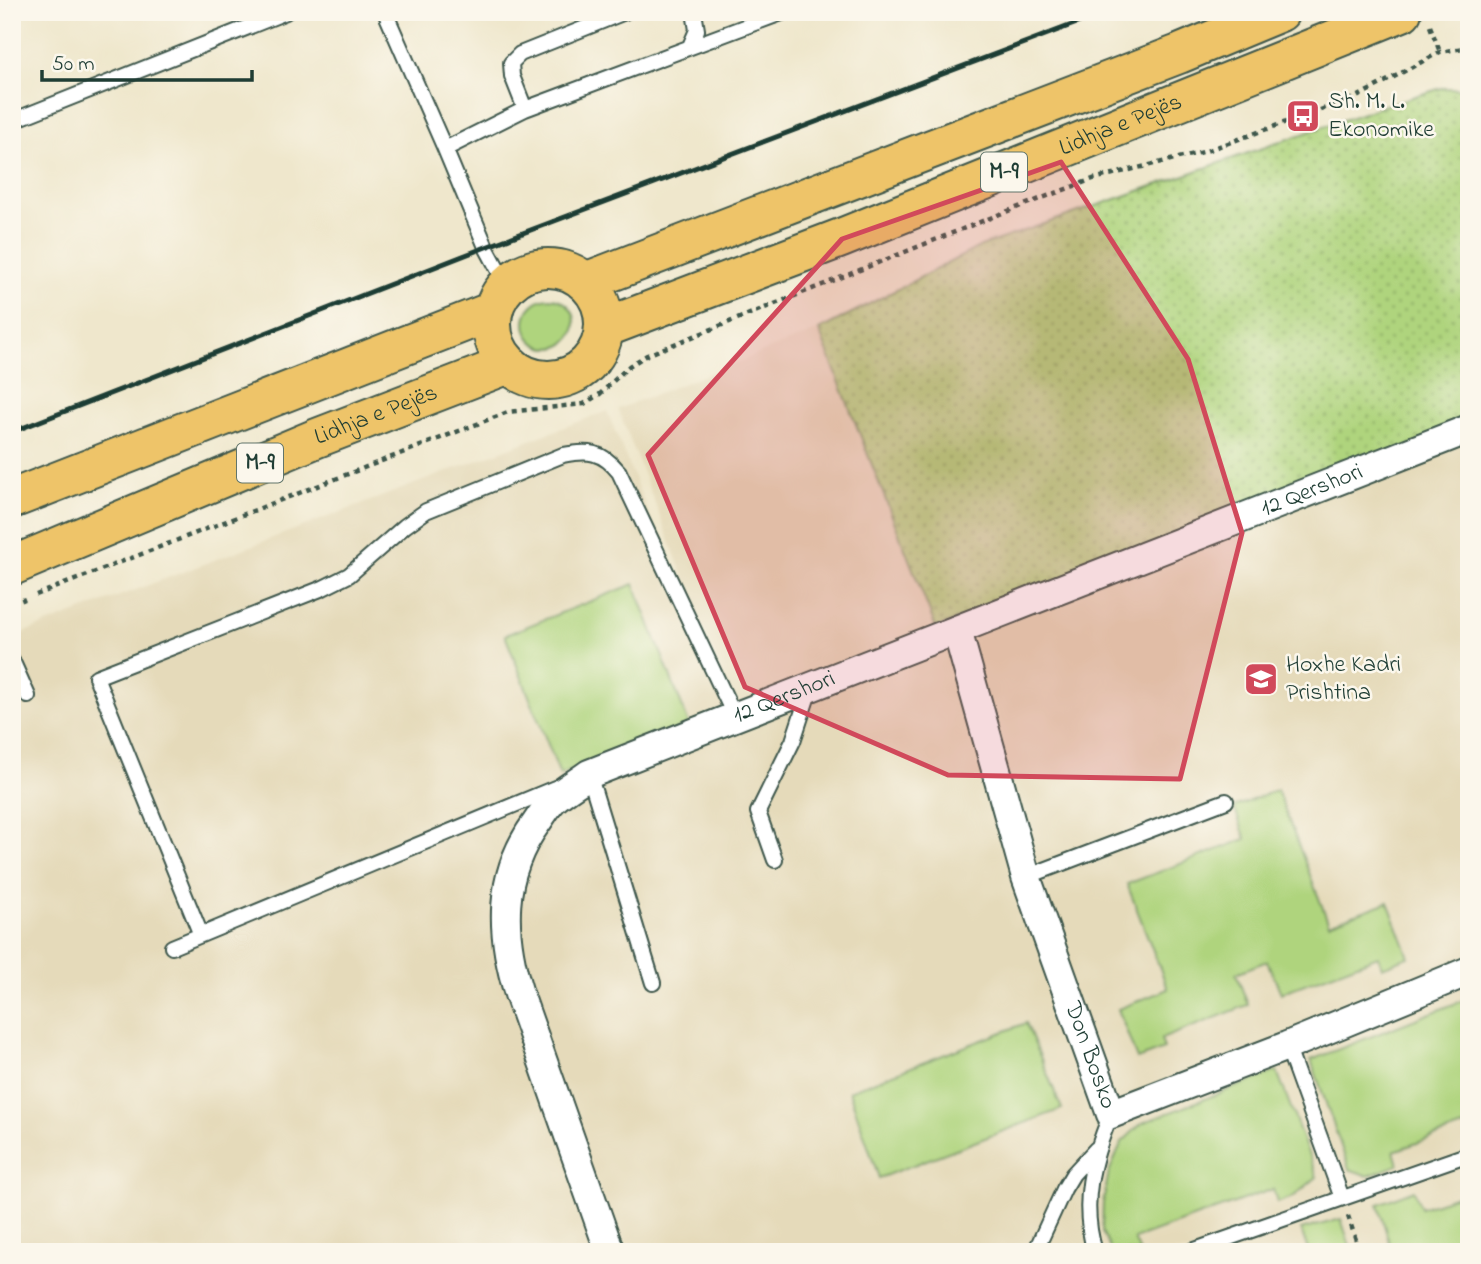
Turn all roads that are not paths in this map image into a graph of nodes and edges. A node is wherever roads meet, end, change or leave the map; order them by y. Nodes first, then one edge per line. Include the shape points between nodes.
1 (286, 12) edge
2 (385, 12) edge
3 (625, 12) edge
4 (694, 12) edge
5 (1280, 12) edge
6 (779, 13) edge
7 (1415, 17) edge
8 (690, 46) junction
9 (525, 109) junction
10 (12, 121) edge
11 (445, 149) junction
12 (585, 282) junction
13 (500, 299) junction
14 (604, 328) junction
15 (509, 364) junction
16 (1469, 429) edge
17 (12, 499) edge
18 (12, 566) edge
19 (957, 630) junction
20 (12, 660) edge
21 (810, 688) junction
22 (28, 696) dead end
23 (735, 717) junction
24 (589, 774) junction
25 (1226, 801) dead end
26 (775, 860) dead end
27 (1026, 877) junction
28 (201, 935) junction
29 (172, 947) dead end
30 (1469, 971) edge
31 (653, 983) dead end
32 (1287, 1046) junction
33 (1111, 1114) junction
34 (1098, 1147) junction
35 (1469, 1154) edge
36 (1342, 1198) junction
37 (610, 1252) edge
38 (1035, 1252) edge
39 (1095, 1252) edge
40 (1189, 1252) edge

1 - 10 lane
2 - 11 lane
3 - 9 lane via 520,54 511,63 512,76
4 - 8 lane via 697,30
5 - 12 highway, Lidhja e Pejës / M-9
6 - 8 lane
7 - 14 highway, Lidhja e Pejës / M-9
8 - 9 lane
9 - 11 lane
11 - 13 lane via 486,247
12 - 13 highway via 572,273 544,268 517,276
12 - 14 highway via 603,311
13 - 15 highway via 494,340
13 - 17 highway, M-9
14 - 15 highway via 600,346 576,373 541,379
15 - 18 highway, Lidhja e Pejës / M-9
16 - 19 street, 12 Qershori
19 - 21 street, 12 Qershori
19 - 27 street, Don Bosko
20 - 22 lane
21 - 23 street, 12 Qershori
21 - 26 lane via 793,741 758,812
23 - 24 street, 12 Qershori
23 - 28 lane via 609,459 580,452 563,455 448,500 405,526 349,575 96,677
24 - 28 lane
24 - 31 lane
24 - 37 street, 12 Qershori via 552,801 530,831 514,861 505,931 519,994
25 - 27 lane
27 - 33 street, Don Bosko
28 - 29 lane
30 - 32 street, Don Bosko
32 - 33 street, Don Bosko
32 - 36 lane
33 - 34 lane
34 - 38 lane via 1073,1174
34 - 39 lane via 1088,1195
35 - 36 lane
36 - 40 lane

